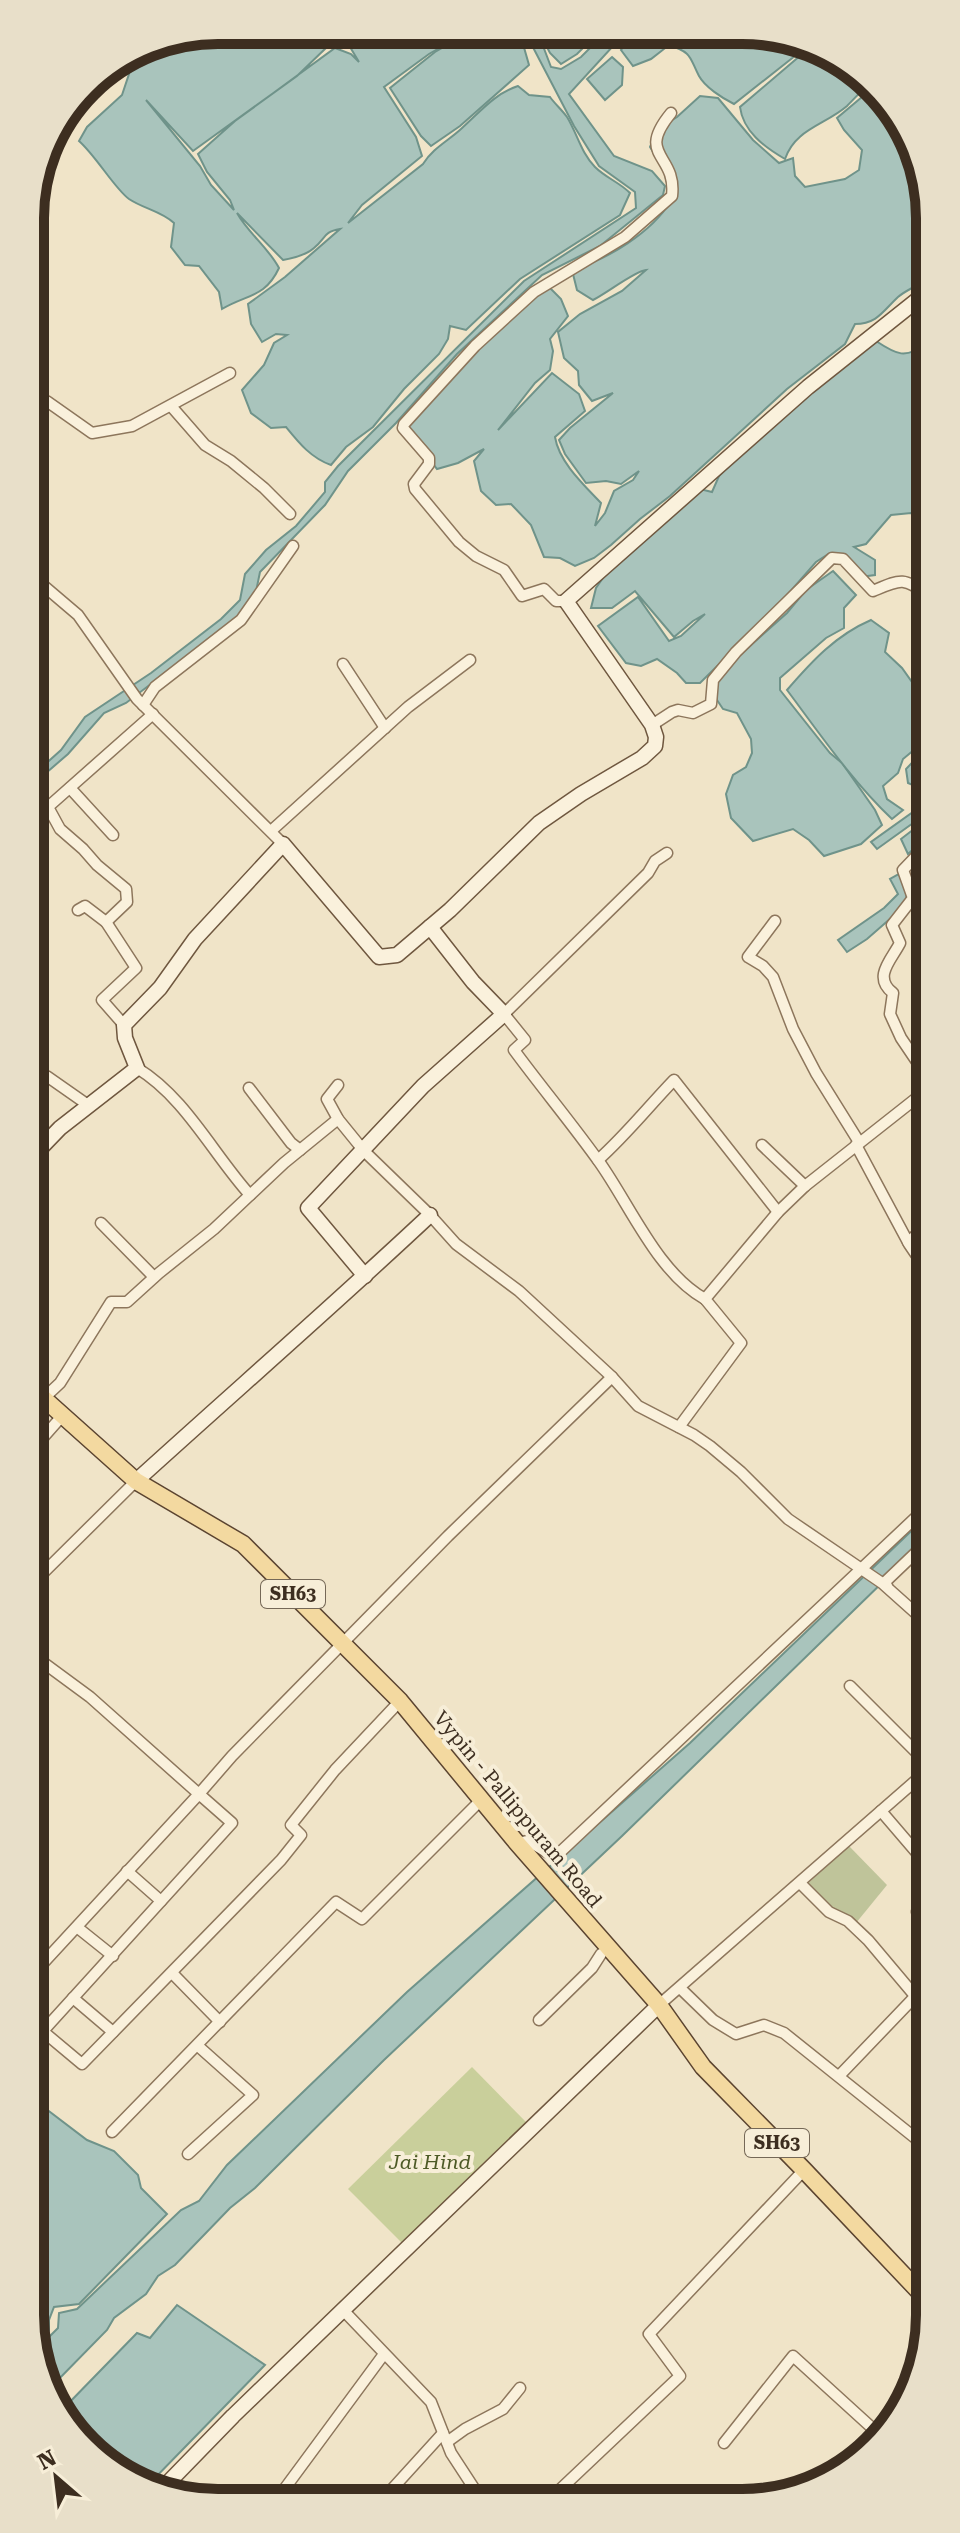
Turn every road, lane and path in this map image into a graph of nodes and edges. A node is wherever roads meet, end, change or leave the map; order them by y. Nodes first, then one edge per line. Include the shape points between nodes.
1 (671, 113) dead end
2 (916, 301) edge
3 (230, 373) dead end
4 (44, 405) edge
5 (171, 406) junction
6 (290, 514) dead end
7 (293, 546) dead end
8 (44, 586) edge
9 (916, 586) edge
10 (566, 601) junction
11 (470, 660) dead end
12 (343, 664) dead end
13 (140, 702) junction
14 (153, 714) junction
15 (652, 725) junction
16 (385, 728) junction
17 (70, 788) junction
18 (271, 831) junction
19 (113, 835) dead end
20 (283, 844) junction
21 (667, 853) dead end
22 (916, 856) edge
23 (78, 910) dead end
24 (775, 921) dead end
25 (106, 922) junction
26 (430, 927) junction
27 (504, 1014) junction
28 (124, 1025) junction
29 (916, 1060) edge
30 (137, 1068) junction
31 (44, 1080) edge
32 (338, 1085) dead end
33 (249, 1088) dead end
34 (916, 1098) edge
35 (88, 1105) junction
36 (338, 1119) junction
37 (858, 1144) junction
38 (44, 1145) edge
39 (762, 1145) dead end
40 (300, 1150) junction
41 (364, 1151) junction
42 (598, 1160) junction
43 (805, 1186) junction
44 (250, 1195) junction
45 (778, 1212) junction
46 (430, 1215) junction
47 (101, 1223) dead end
48 (916, 1235) edge
49 (908, 1242) junction
50 (916, 1254) edge
51 (365, 1276) junction
52 (154, 1277) junction
53 (705, 1299) junction
54 (612, 1377) junction
55 (44, 1390) edge
56 (44, 1398) edge
57 (63, 1415) junction
58 (679, 1427) junction
59 (44, 1436) edge
60 (136, 1481) junction
61 (916, 1518) edge
62 (916, 1552) edge
63 (863, 1569) junction
64 (44, 1572) edge
65 (903, 1600) junction
66 (916, 1612) edge
67 (343, 1644) junction
68 (44, 1663) edge
69 (850, 1686) dead end
70 (400, 1701) junction
71 (916, 1754) edge
72 (916, 1779) edge
73 (199, 1794) junction
74 (482, 1799) junction
75 (881, 1811) junction
76 (517, 1843) junction
77 (916, 1852) edge
78 (127, 1871) junction
79 (800, 1883) junction
80 (161, 1901) junction
81 (78, 1928) junction
82 (601, 1954) dead end
83 (113, 1956) junction
84 (44, 1963) edge
85 (173, 1974) junction
86 (680, 1988) junction
87 (916, 1997) joint
88 (73, 1998) junction
89 (659, 2005) junction
90 (539, 2020) dead end
91 (220, 2022) junction
92 (44, 2030) edge
93 (44, 2032) edge
94 (113, 2032) junction
95 (198, 2046) junction
96 (839, 2076) junction
97 (112, 2132) dead end
98 (916, 2138) edge
99 (188, 2154) dead end
100 (804, 2170) junction
101 (916, 2282) edge
102 (343, 2310) junction
103 (384, 2354) junction
104 (520, 2388) dead end
105 (873, 2430) edge
106 (445, 2438) junction
107 (724, 2443) dead end
108 (169, 2482) edge
109 (284, 2489) edge
110 (393, 2489) edge
111 (475, 2489) edge
112 (561, 2489) edge

1 - 10 street via 655,136 656,149 671,172 672,196 625,237 534,292 475,346 403,428 429,458 415,489 443,526 476,556 504,570 522,596 544,589 556,601
2 - 10 street via 808,387
3 - 5 street
4 - 5 street via 48,402 92,433 132,426
5 - 6 street via 205,445
7 - 13 street via 241,620
8 - 13 street via 78,615
9 - 15 street via 896,581 873,591 843,559 832,558 736,652 713,680 711,704 693,713 672,712
10 - 15 street
11 - 16 street
12 - 16 street
13 - 14 street
14 - 17 street
14 - 18 street
15 - 26 street via 655,746 642,758 539,823
16 - 18 street
17 - 19 street
17 - 25 street via 48,807 60,829 126,889 127,902
18 - 20 street
20 - 26 street via 379,957 397,955
20 - 28 street
21 - 27 street
22 - 29 street via 903,870 913,898 892,925 900,943 884,971 893,993 890,1014
23 - 25 street via 85,906
24 - 37 street via 748,957 773,977 793,1029
25 - 28 street via 136,968 102,1000
26 - 27 street
27 - 41 street via 423,1086
27 - 42 street via 525,1040 514,1050
28 - 30 street
30 - 35 street
30 - 44 street via 155,1079
31 - 35 street via 48,1077
32 - 36 street via 327,1099
33 - 40 street
34 - 37 street
35 - 38 street
36 - 40 street
36 - 41 street
37 - 43 street
37 - 49 street
39 - 43 street
40 - 44 street
41 - 46 street
41 - 51 street via 308,1208
42 - 45 street via 674,1080
42 - 53 street via 686,1289
43 - 45 street
44 - 52 street
45 - 53 street
46 - 51 street
46 - 54 street via 456,1244 519,1291
47 - 52 street
48 - 49 street
49 - 50 street
51 - 60 street
52 - 55 street via 127,1302 111,1302 60,1383
53 - 58 street via 741,1343
54 - 58 street via 638,1406
54 - 67 street
56 - 57 main road, Vypin - Pallippuram Road / SH63
57 - 59 street
57 - 60 main road, Vypin - Pallippuram Road / SH63
58 - 63 street via 741,1472 788,1519
60 - 64 street
60 - 67 main road, Vypin - Pallippuram Road / SH63 via 243,1544
61 - 63 street
62 - 65 street via 884,1583
63 - 65 street
63 - 76 street via 555,1857 528,1841
65 - 66 street
67 - 70 main road, Vypin - Pallippuram Road / SH63
67 - 73 street
68 - 73 street
69 - 71 street
70 - 74 main road, Vypin - Pallippuram Road / SH63
70 - 85 street via 291,1825 301,1835 281,1860
72 - 75 street
73 - 78 street
73 - 80 street via 232,1823
74 - 76 main road, Vypin - Pallippuram Road / SH63
74 - 91 street via 362,1919 336,1902
75 - 77 street
75 - 79 street
76 - 89 main road, Vypin - Pallippuram Road / SH63
78 - 80 street
78 - 81 street
79 - 86 street
79 - 87 street via 868,1940
80 - 83 street
81 - 83 street
81 - 84 street
82 - 90 street
83 - 88 street
85 - 91 street
85 - 94 street
86 - 89 street
86 - 96 street via 726,2029 736,2034 770,2025
87 - 96 street
88 - 92 street
88 - 94 street
89 - 100 main road, Vypin - Pallippuram Road / SH63 via 703,2067
89 - 102 street
91 - 95 street
93 - 94 street via 82,2064
95 - 97 street
95 - 99 street via 253,2095
96 - 98 street
100 - 101 main road, Vypin - Pallippuram Road / SH63
100 - 112 street via 649,2334 680,2376
102 - 103 street
102 - 108 street
103 - 106 street via 431,2402
103 - 109 street
104 - 106 street via 503,2409
105 - 107 street via 793,2356
106 - 110 street
106 - 111 street

